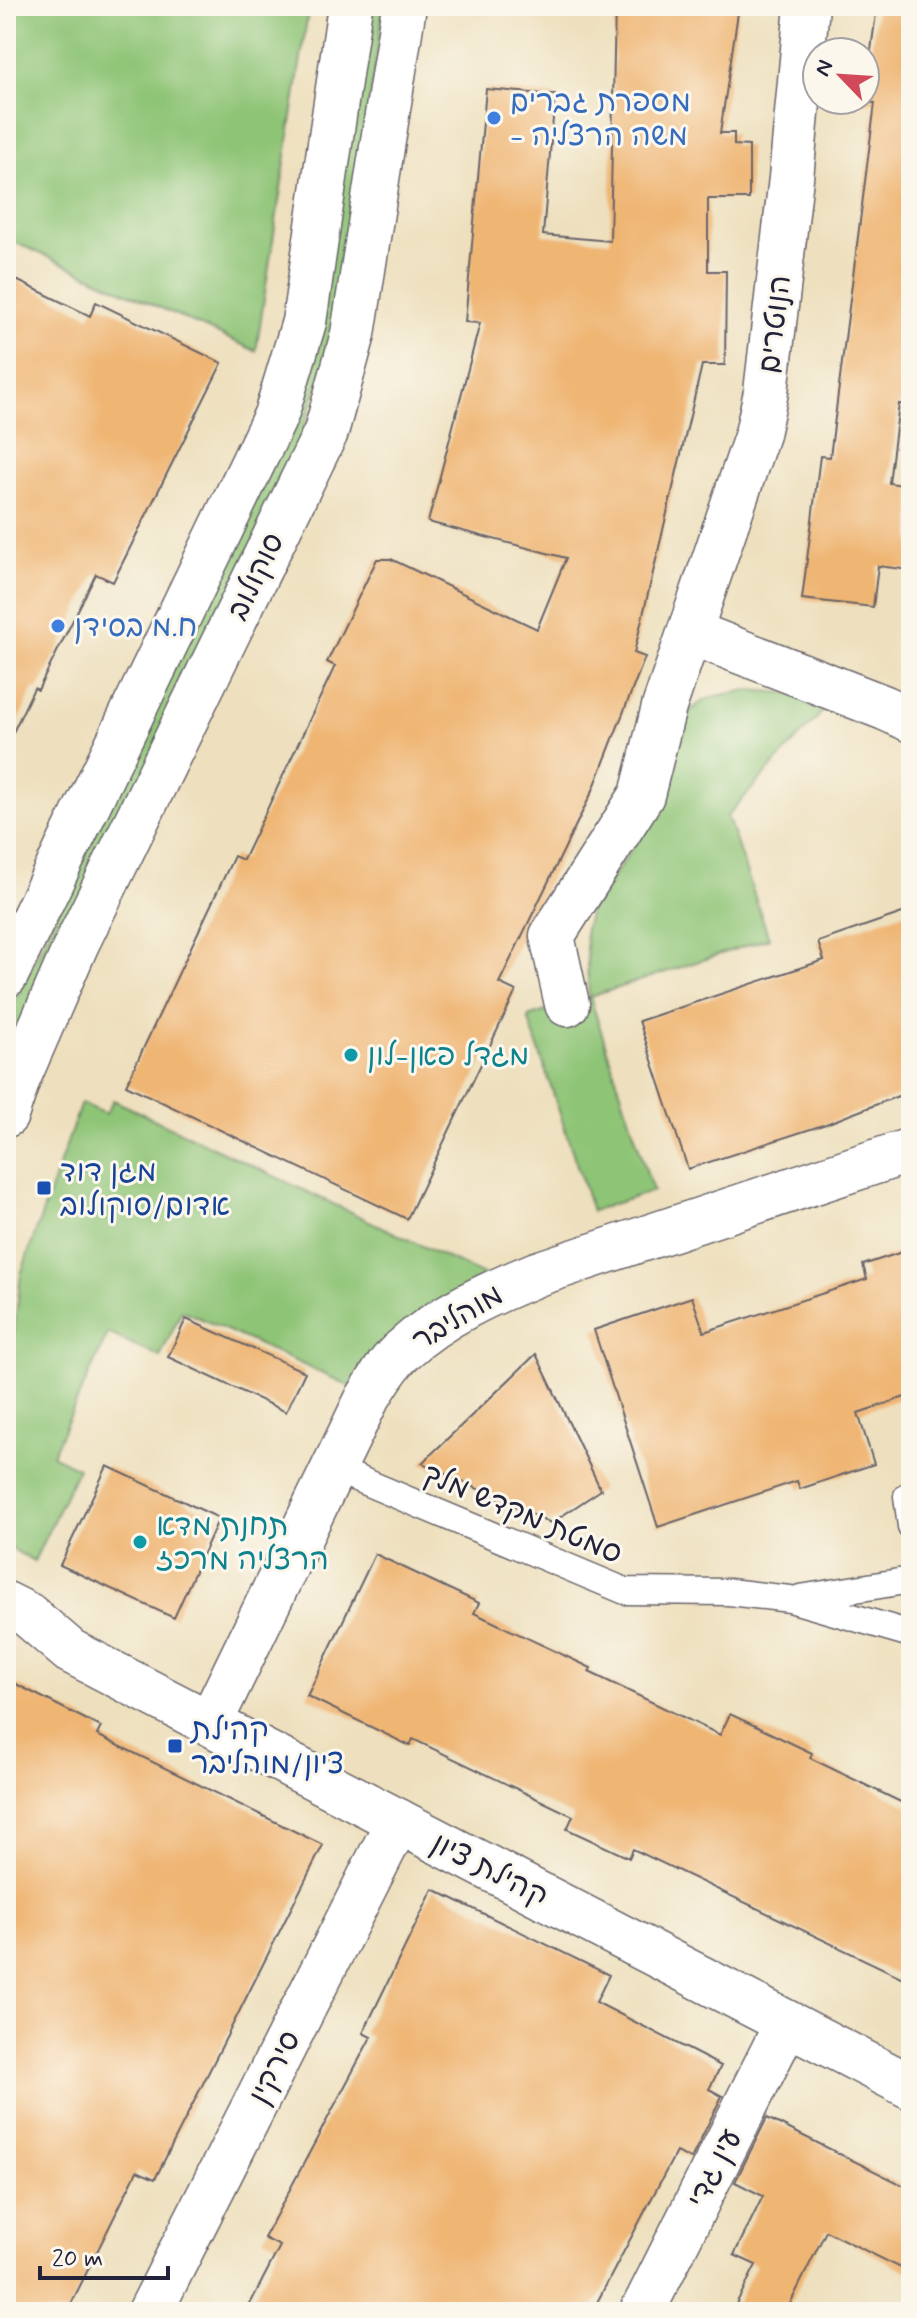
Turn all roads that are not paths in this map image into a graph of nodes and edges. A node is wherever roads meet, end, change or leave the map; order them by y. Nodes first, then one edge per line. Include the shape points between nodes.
1 (350, 6) edge
2 (404, 6) edge
3 (807, 6) edge
4 (690, 632) junction
5 (911, 720) edge
6 (6, 975) edge
7 (567, 1004) dead end
8 (6, 1115) edge
9 (911, 1150) edge
10 (332, 1468) junction
11 (907, 1496) dead end
12 (911, 1526) edge
13 (911, 1580) edge
14 (790, 1599) junction
15 (6, 1604) edge
16 (911, 1634) edge
17 (6, 1638) edge
18 (70, 1651) junction
19 (210, 1723) junction
20 (398, 1821) junction
21 (787, 2023) junction
22 (911, 2087) edge
23 (150, 2312) edge
24 (642, 2312) edge

1 - 6 street, סוקולוב via 304,322 276,415
2 - 8 street, סוקולוב via 353,334 326,432 77,943
3 - 4 street, הנוטרים via 766,392 757,434
4 - 5 street
4 - 7 street, הנוטרים via 642,795 552,936
9 - 10 street, מוהליבר via 482,1297 403,1350 367,1399
10 - 14 lane, סמטת מקדש מלך via 625,1591 729,1592
10 - 19 street, מוהליבר
11 - 12 lane
13 - 14 lane, סמטת מקדש מלך
14 - 16 lane, סמטת מקדש מלך
15 - 18 street, קהילת ציון via 28,1615
17 - 18 street, קהילת ציון
18 - 19 street, קהילת ציון
19 - 20 street, קהילת ציון
20 - 21 street, קהילת ציון
20 - 23 street, סירקין
21 - 22 street, קהילת ציון
21 - 24 street, עין גדי

